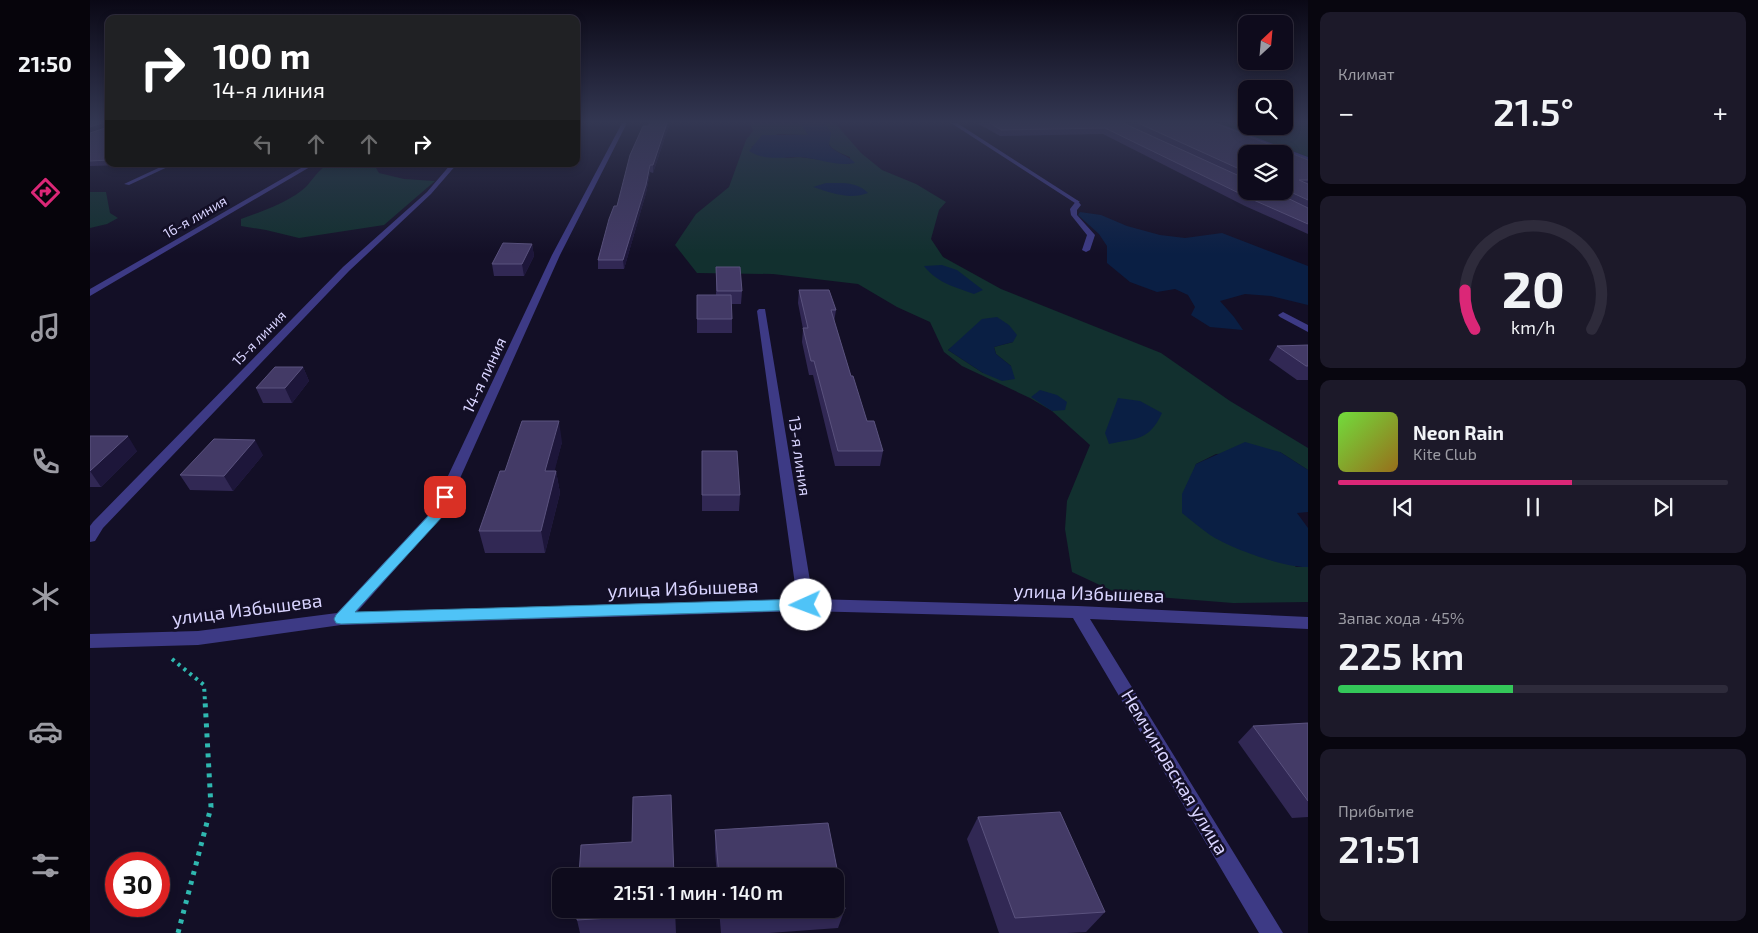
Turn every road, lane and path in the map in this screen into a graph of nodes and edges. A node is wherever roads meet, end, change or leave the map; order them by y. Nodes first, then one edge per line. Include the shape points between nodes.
1 (164, 167) edge
2 (307, 167) edge
3 (451, 167) edge
4 (602, 167) edge
5 (1021, 167) edge
6 (126, 184) dead end
7 (1086, 250) dead end
8 (90, 293) edge
9 (762, 311) dead end
10 (1283, 315) dead end
11 (1308, 329) edge
12 (90, 537) edge
13 (806, 605) junction
14 (1078, 612) junction
15 (341, 619) junction
16 (1308, 623) edge
17 (149, 640) junction
18 (90, 642) edge
19 (178, 933) edge
20 (1272, 933) edge

1 - 6 street
2 - 8 street, 16-я линия
3 - 12 street, 15-я линия via 284,332
4 - 15 street, 14-я линия via 556,255 437,514
5 - 7 street via 1077,202 1074,214 1091,235
9 - 13 street, 13-я линия
10 - 11 street
13 - 14 street, улица Избышева
13 - 15 street, улица Избышева
14 - 16 street, улица Избышева
14 - 20 street, Немчиновская улица
15 - 17 street, улица Избышева via 198,638
17 - 18 street, улица Избышева
17 - 19 path via 204,685 211,807

